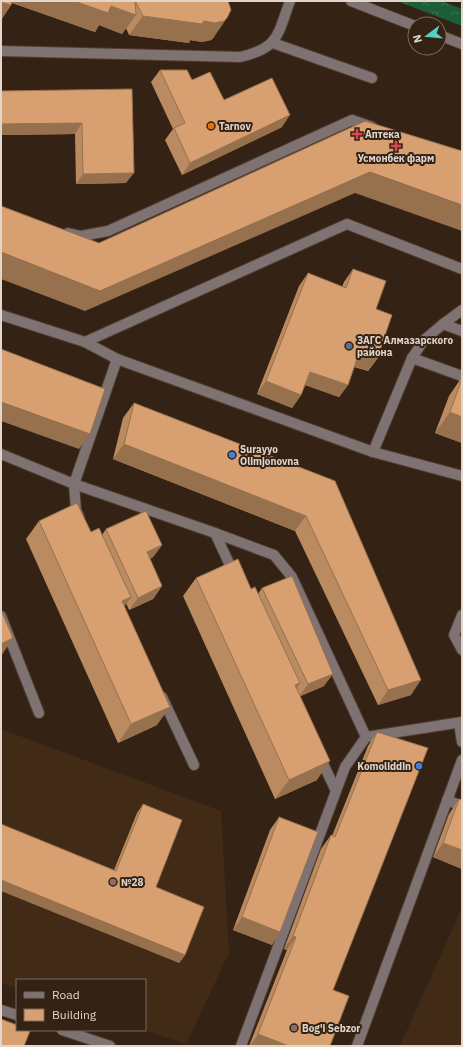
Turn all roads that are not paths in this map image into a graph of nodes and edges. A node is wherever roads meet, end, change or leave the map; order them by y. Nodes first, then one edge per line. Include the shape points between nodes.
1 (290, 1) edge
2 (351, 1) edge
3 (407, 23) edge
4 (447, 38) edge
5 (274, 43) junction
6 (462, 44) edge
7 (1, 51) edge
8 (372, 78) dead end
9 (384, 132) edge
10 (56, 229) edge
11 (462, 269) edge
12 (462, 310) edge
13 (1, 315) edge
14 (443, 324) junction
15 (462, 331) edge
16 (85, 342) junction
17 (412, 358) junction
18 (117, 359) junction
19 (462, 376) edge
20 (373, 452) junction
21 (1, 454) edge
22 (462, 476) edge
23 (74, 484) junction
24 (82, 524) edge
25 (215, 533) junction
26 (238, 583) edge
27 (1, 616) edge
28 (462, 616) edge
29 (462, 650) edge
30 (158, 687) edge
31 (39, 713) dead end
32 (460, 723) edge
33 (366, 737) junction
34 (462, 742) edge
35 (316, 748) edge
36 (462, 760) edge
37 (194, 764) dead end
38 (336, 791) junction
39 (447, 800) junction
40 (462, 806) edge
41 (1, 1010) edge
42 (16, 1015) edge
43 (65, 1031) edge
44 (110, 1046) edge
45 (241, 1046) edge
46 (357, 1046) edge

1 - 5 street
2 - 3 street
4 - 6 street
5 - 7 street via 260,52 240,57
5 - 8 street
9 - 10 street via 352,120 108,231 81,236
11 - 16 street via 346,224
12 - 14 street
13 - 16 street
14 - 15 street
14 - 17 street via 424,340
16 - 18 street
17 - 19 street
17 - 20 street
18 - 20 street
18 - 23 street
20 - 22 street
21 - 23 street
23 - 24 street via 76,510
23 - 25 street
25 - 26 street
25 - 33 street via 274,555 292,577
27 - 31 street
28 - 29 street via 454,635
30 - 37 street
32 - 33 street
32 - 34 street
33 - 38 street via 345,767
35 - 38 street
36 - 39 street
38 - 45 street
39 - 40 street
39 - 46 street
41 - 42 street
43 - 44 street

